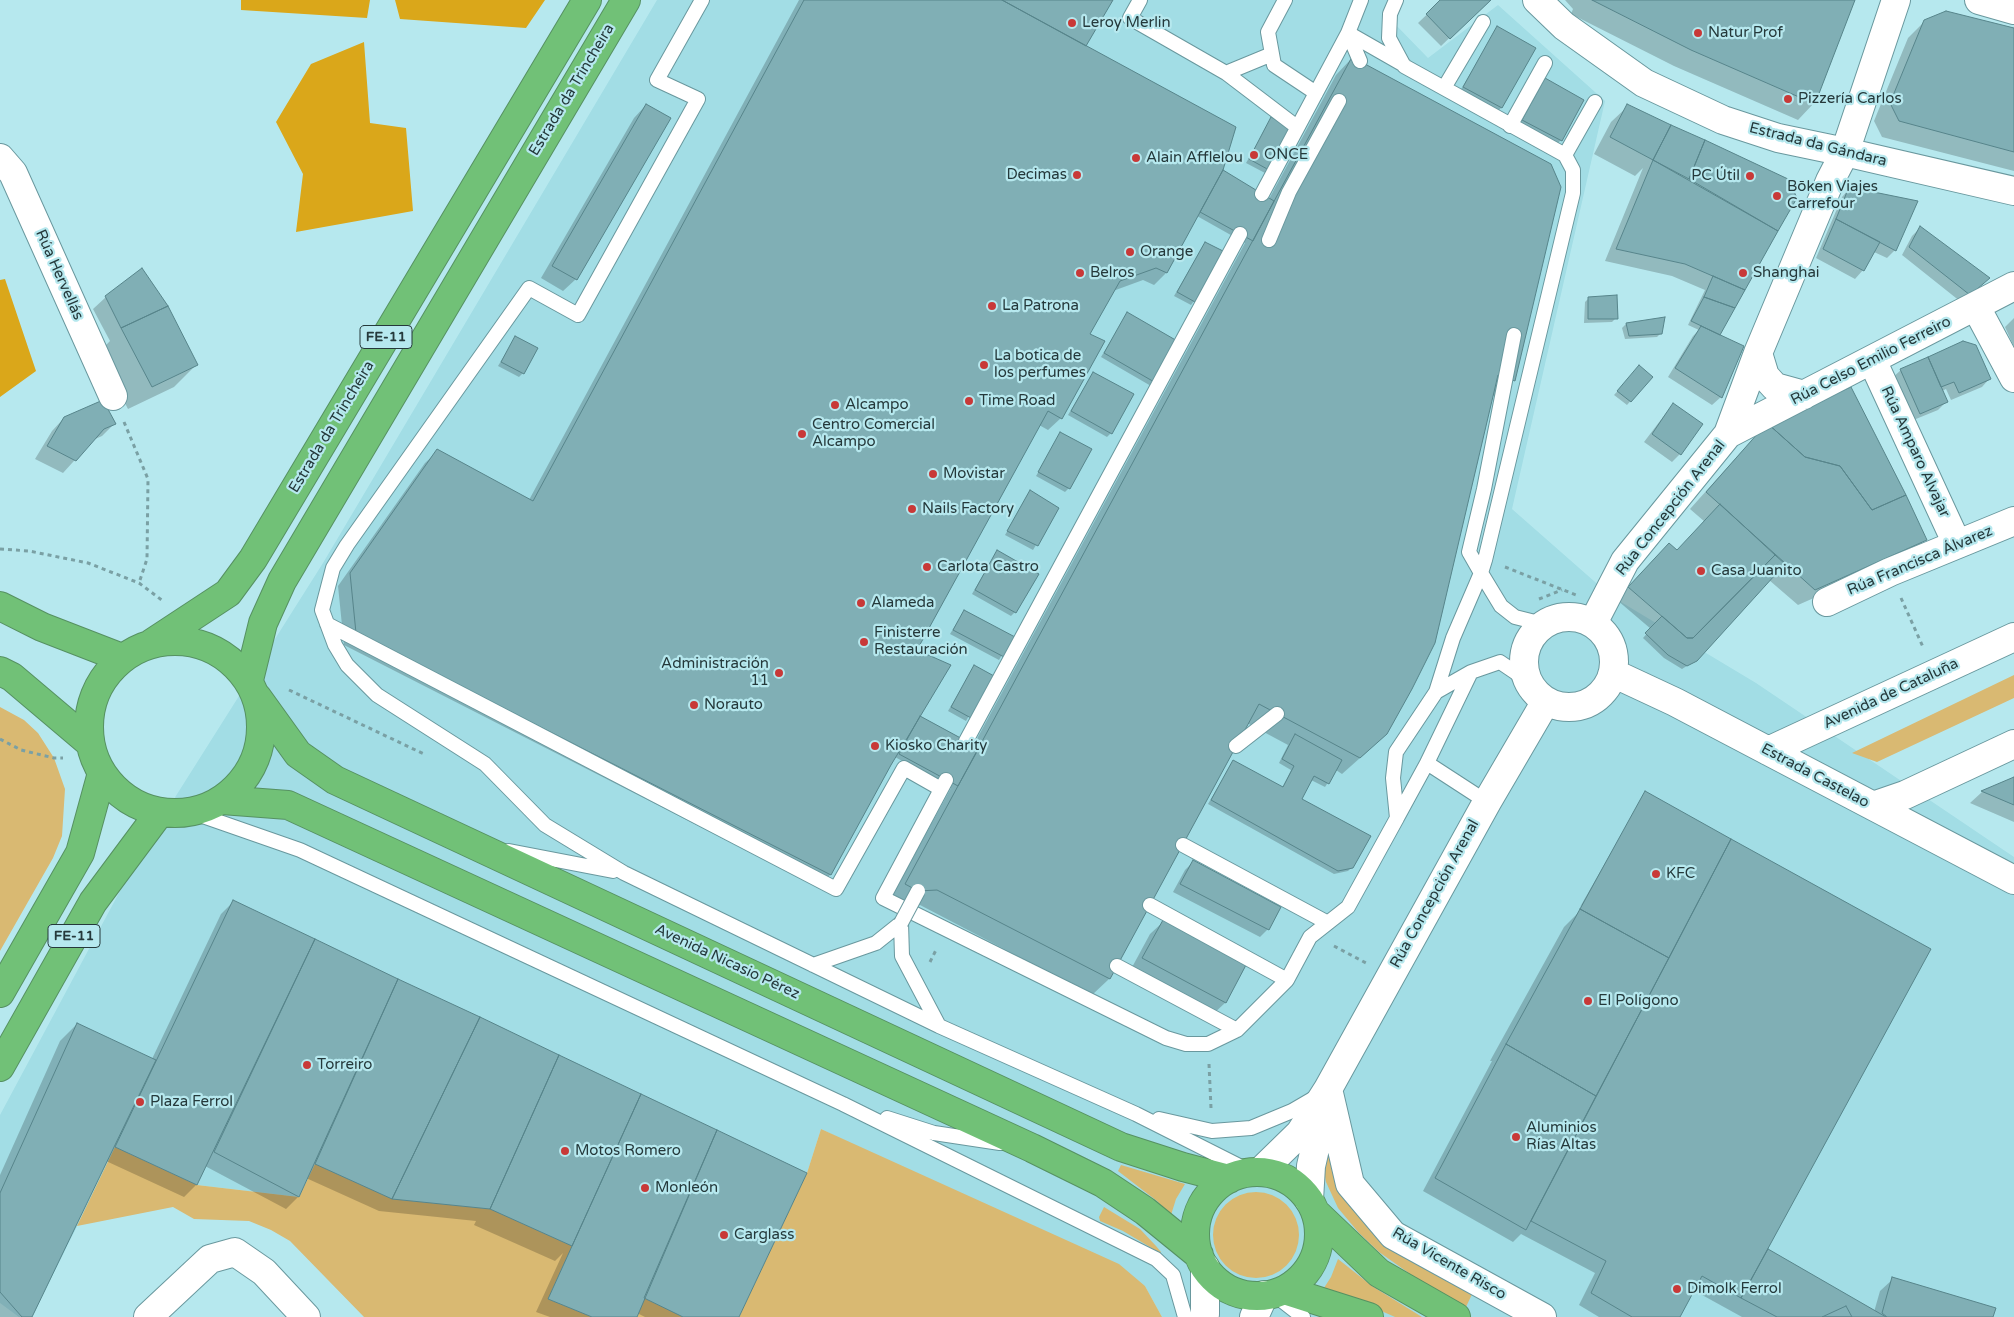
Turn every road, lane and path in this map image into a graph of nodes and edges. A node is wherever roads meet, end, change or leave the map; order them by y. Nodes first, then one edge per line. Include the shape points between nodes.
1 (587, 0) edge
2 (626, 0) edge
3 (702, 0) edge
4 (1140, 0) edge
5 (1285, 0) edge
6 (1362, 0) edge
7 (1396, 0) edge
8 (1537, 0) edge
9 (1896, 0) edge
10 (1979, 0) edge
11 (2014, 10) edge
12 (1483, 22) dead end
13 (1348, 33) junction
14 (1272, 54) junction
15 (1360, 61) dead end
16 (1544, 64) dead end
17 (1404, 66) junction
18 (1226, 73) junction
19 (1444, 88) junction
20 (1316, 93) junction
21 (1338, 100) dead end
22 (1595, 102) dead end
23 (1510, 126) junction
24 (1297, 127) junction
25 (1845, 152) junction
26 (1565, 155) junction
27 (0, 158) edge
28 (2014, 191) edge
29 (1262, 194) dead end
30 (1240, 234) dead end
31 (1269, 240) dead end
32 (2014, 286) edge
33 (1976, 307) junction
34 (1514, 334) dead end
35 (1758, 353) junction
36 (1872, 360) junction
37 (2014, 378) edge
38 (1804, 395) junction
39 (113, 396) joint
40 (1728, 434) junction
41 (2014, 521) edge
42 (1957, 544) junction
43 (0, 550) edge
44 (1483, 567) junction
45 (1890, 572) junction
46 (139, 583) junction
47 (1827, 602) dead end
48 (0, 606) edge
49 (1597, 613) junction
50 (187, 620) junction
51 (327, 624) junction
52 (1543, 624) junction
53 (1918, 636) dead end
54 (2014, 637) edge
55 (152, 644) junction
56 (122, 658) junction
57 (0, 671) edge
58 (1471, 672) junction
59 (1615, 674) junction
60 (1528, 681) junction
61 (252, 683) junction
62 (1436, 692) junction
63 (1546, 701) junction
64 (1277, 714) dead end
65 (0, 739) edge
66 (966, 741) dead end
67 (2014, 744) edge
68 (1236, 746) dead end
69 (1768, 752) junction
70 (95, 758) junction
71 (434, 759) dead end
72 (1427, 764) junction
73 (222, 800) junction
74 (1487, 802) junction
75 (1873, 806) junction
76 (160, 812) junction
77 (191, 812) junction
78 (1397, 818) junction
79 (475, 845) junction
80 (1183, 845) dead end
81 (624, 873) junction
82 (2014, 880) edge
83 (918, 892) dead end
84 (1150, 905) dead end
85 (901, 923) junction
86 (1328, 923) junction
87 (1339, 948) dead end
88 (1365, 962) dead end
89 (813, 965) junction
90 (1117, 966) dead end
91 (1286, 980) junction
92 (0, 993) edge
93 (939, 1026) junction
94 (1237, 1030) junction
95 (1209, 1062) dead end
96 (0, 1067) edge
97 (1328, 1089) junction
98 (843, 1104) junction
99 (1211, 1106) dead end
100 (1136, 1114) junction
101 (1032, 1148) junction
102 (1247, 1174) junction
103 (1312, 1206) junction
104 (1202, 1261) junction
105 (1269, 1299) edge
106 (148, 1317) edge
107 (306, 1317) edge
108 (1185, 1317) edge
109 (1204, 1317) edge
110 (1303, 1317) edge
111 (1369, 1317) edge
112 (1456, 1317) edge
113 (1542, 1317) edge

1 - 50 highway, Estrada da Trincheira / FE-11 via 253,559 228,593
2 - 61 highway, Estrada da Trincheira / FE-11 via 282,581 262,623
3 - 51 lane via 657,80 698,99 578,315 529,288 333,568 322,610
4 - 18 lane via 1130,18
5 - 14 lane via 1268,32
6 - 13 lane
7 - 17 lane via 1390,14 1389,38
8 - 25 street, Estrada da Gándara via 1564,26 1644,83 1723,120 1778,138
9 - 25 street, Rúa Concepción Arenal
10 - 11 street
12 - 19 lane
13 - 15 lane
13 - 17 lane
13 - 20 lane
14 - 18 lane
14 - 20 lane via 1274,65
16 - 23 lane
17 - 19 lane
18 - 24 lane
19 - 23 lane
20 - 24 lane
21 - 31 lane via 1289,192
22 - 26 lane
23 - 26 lane
24 - 29 lane
25 - 28 street, Estrada da Gándara
25 - 35 street, Rúa Concepción Arenal
26 - 44 lane via 1573,170 1573,193
27 - 39 street, Rúa Hervellás via 13,173
30 - 66 lane
32 - 33 street, Rúa Celso Emilio Ferreiro
33 - 36 street, Rúa Celso Emilio Ferreiro
33 - 37 street
34 - 44 lane via 1468,552
35 - 38 street via 1765,376 1775,387
35 - 40 street, Rúa Concepción Arenal
36 - 38 street, Rúa Celso Emilio Ferreiro
36 - 42 street, Rúa Amparo Alvajar
38 - 40 street, Rúa Celso Emilio Ferreiro
39 - 46 path via 148,479 147,559
40 - 49 street, Rúa Concepción Arenal via 1626,561
41 - 42 street, Rúa Francisca Álvarez
42 - 45 street, Rúa Francisca Álvarez
43 - 46 path via 29,551 88,563
44 - 49 path
44 - 52 lane via 1501,606 1515,617
44 - 62 lane via 1453,638
45 - 47 street, Rúa Francisca Álvarez
45 - 53 path
46 - 50 path
48 - 56 highway via 42,627
49 - 52 street via 1580,618 1568,616
49 - 59 street via 1612,645
50 - 55 highway, Estrada da Trincheira / FE-11
51 - 81 lane via 347,665 376,695 485,764 545,826
51 - 94 lane via 836,889 904,768 944,784 883,898 1166,1038 1186,1044 1208,1044
52 - 60 street via 1527,644 1524,669
54 - 69 street, Avenida de Cataluña
55 - 56 highway
55 - 61 highway via 179,640 206,646 230,659
56 - 70 highway via 106,675 94,696 89,719
57 - 70 highway via 12,677
58 - 60 lane via 1500,662
58 - 62 lane
58 - 72 lane
59 - 63 street via 1597,698 1585,704 1559,706
59 - 69 street, Estrada Castelao
60 - 63 street
61 - 71 path
61 - 73 highway via 262,725 258,754 244,780
61 - 79 highway, Avenida Nicasio Pérez via 298,754 335,780
62 - 78 lane via 1396,752 1393,778
63 - 74 street, Rúa Concepción Arenal
64 - 68 lane
65 - 70 path via 21,750 54,758
67 - 75 street via 1905,795
69 - 75 street, Estrada Castelao
70 - 76 highway via 117,791 137,805
70 - 92 highway, FE-11 via 80,853
72 - 74 lane
72 - 78 lane
73 - 77 highway
73 - 101 highway via 288,805
74 - 97 street, Rúa Concepción Arenal
75 - 82 street, Estrada Castelao
76 - 77 highway
76 - 96 highway, FE-11 via 93,902
77 - 98 lane via 300,850
78 - 86 lane via 1348,907
79 - 81 lane
79 - 102 highway, Avenida Nicasio Pérez via 1121,1146 1183,1167
80 - 86 lane
81 - 89 lane
83 - 85 lane, bridge
84 - 91 lane
85 - 89 lane via 876,943
85 - 93 lane via 902,956
86 - 91 lane via 1310,937
87 - 88 path
89 - 93 lane
90 - 94 lane
91 - 94 lane
93 - 100 lane
95 - 99 path
97 - 100 lane via 1292,1111 1251,1128 1212,1131
97 - 102 street via 1300,1133
97 - 103 street via 1311,1166
97 - 113 street, Rúa Vicente Risco via 1350,1184 1393,1235
98 - 101 lane via 934,1133
98 - 108 lane via 1156,1259 1173,1275
100 - 102 lane
101 - 104 highway via 1103,1184 1145,1211
102 - 103 highway via 1280,1176 1296,1186
102 - 104 highway via 1214,1189 1203,1203 1195,1238
103 - 105 highway via 1319,1229 1318,1248 1311,1265 1300,1279
103 - 112 highway via 1379,1273
104 - 105 highway via 1216,1280 1230,1290
104 - 109 street
105 - 110 lane
105 - 111 highway
106 - 107 street via 210,1259 235,1252 264,1272

